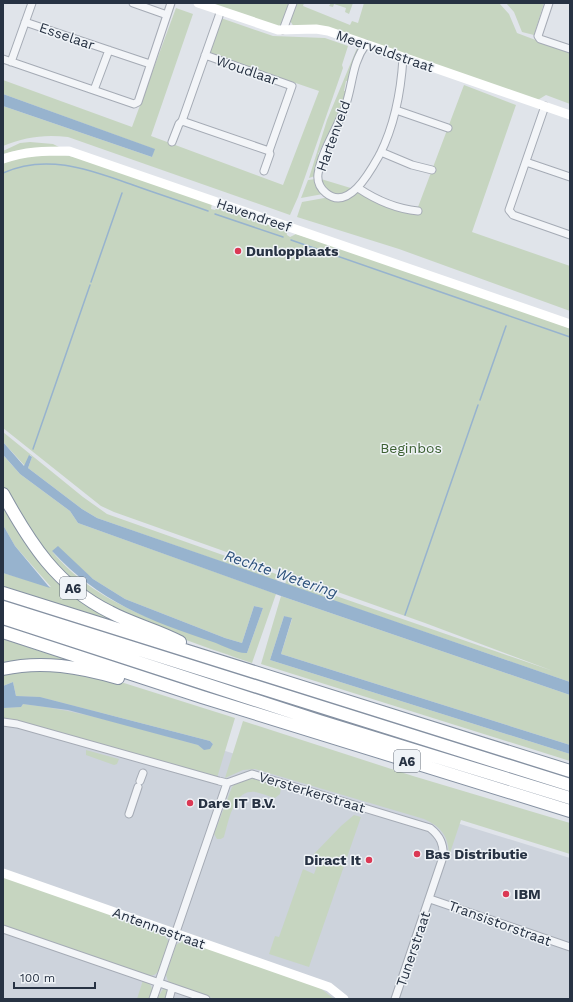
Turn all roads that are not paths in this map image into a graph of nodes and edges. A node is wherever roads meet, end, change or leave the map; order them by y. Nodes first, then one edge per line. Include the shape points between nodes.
1 (32, 3) edge
2 (133, 3) edge
3 (171, 3) edge
4 (198, 3) edge
5 (293, 3) edge
6 (549, 3) edge
7 (220, 11) junction
8 (167, 15) junction
9 (26, 22) junction
10 (283, 30) junction
11 (366, 44) junction
12 (109, 50) junction
13 (570, 50) edge
14 (205, 55) junction
15 (403, 58) junction
16 (3, 59) edge
17 (11, 62) junction
18 (150, 64) junction
19 (94, 90) junction
20 (545, 106) junction
21 (396, 110) junction
22 (570, 115) edge
23 (182, 121) junction
24 (448, 128) dead end
25 (172, 142) dead end
26 (269, 151) junction
27 (381, 152) junction
28 (3, 159) edge
29 (526, 162) junction
30 (264, 170) dead end
31 (432, 170) dead end
32 (570, 177) edge
33 (358, 188) junction
34 (418, 211) dead end
35 (570, 235) edge
36 (570, 324) edge
37 (3, 494) edge
38 (3, 593) edge
39 (3, 607) edge
40 (69, 615) junction
41 (3, 618) edge
42 (3, 632) edge
43 (212, 659) junction
44 (3, 669) edge
45 (251, 680) junction
46 (202, 697) junction
47 (3, 722) edge
48 (570, 771) edge
49 (143, 772) dead end
50 (227, 783) junction
51 (570, 785) edge
52 (570, 798) edge
53 (570, 811) edge
54 (129, 814) dead end
55 (3, 873) edge
56 (430, 899) junction
57 (3, 929) edge
58 (175, 934) junction
59 (570, 947) edge
60 (158, 983) junction
61 (315, 983) junction
62 (172, 988) junction
63 (153, 999) edge
64 (169, 999) edge
65 (206, 999) edge
66 (339, 999) edge
67 (344, 999) edge
68 (395, 999) edge

1 - 9 street, Esselaar
2 - 8 street
3 - 8 street
4 - 7 street, Meerveldstraat
5 - 10 street
6 - 13 street via 538,36
7 - 10 street, Meerveldstraat via 269,28
7 - 14 street, Woudlaar
8 - 18 street
9 - 12 street, Esselaar
9 - 17 street, Esselaar
10 - 11 street, Meerveldstraat via 323,30
11 - 15 street, Meerveldstraat
11 - 33 street, Hartenveld via 354,68 346,104 324,152 318,175 321,188 329,195 344,196
12 - 18 street, Esselaar
12 - 19 street, Esselaar
14 - 23 street, Woudlaar
14 - 26 street, Woudlaar via 292,86
15 - 20 street, Meerveldstraat
15 - 21 street
16 - 17 street
17 - 19 street
18 - 19 street via 138,102 134,104
20 - 22 street, Meerveldstraat
20 - 29 street
21 - 24 street
21 - 27 street
23 - 25 street, Woudlaar
23 - 26 street
26 - 30 street, Woudlaar
27 - 31 street
27 - 33 street
28 - 36 street, Havendreef via 39,151 69,151
29 - 32 street
29 - 35 street via 510,213
33 - 34 street via 376,199 400,208
37 - 43 highway, A6 via 30,542 60,577 75,590 109,612 178,641
38 - 40 highway, A6
39 - 45 highway, A6
40 - 43 highway, A6
40 - 45 highway, A6
41 - 52 highway, A6
42 - 46 highway, A6
43 - 45 highway, A6
44 - 46 highway, A6 via 44,664 64,665
45 - 48 highway, A6
45 - 51 highway, A6 via 271,691
46 - 53 highway, A6
47 - 50 street
49 - 54 street
50 - 56 street, Versterkerstraat via 252,774 425,825 437,834 444,848 442,864
50 - 58 street
55 - 58 street, Antennestraat
56 - 59 street, Transistorstraat
56 - 68 street, Tunerstraat
57 - 60 street
58 - 60 street
58 - 61 street, Antennestraat
60 - 62 street
60 - 63 street
61 - 66 street, Antennestraat
61 - 67 street, Antennestraat via 329,987
62 - 64 street
62 - 65 street

